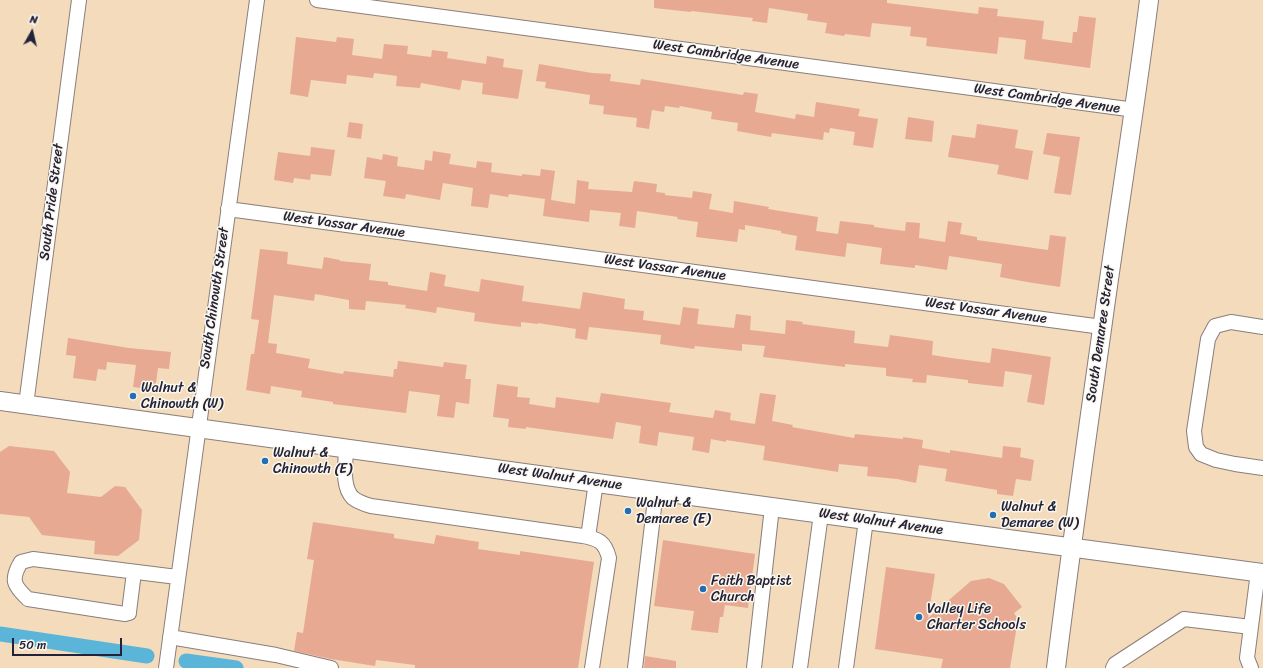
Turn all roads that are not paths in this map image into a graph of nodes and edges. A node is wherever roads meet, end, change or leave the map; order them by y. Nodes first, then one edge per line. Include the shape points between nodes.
1 (79, 0) edge
2 (257, 0) edge
3 (317, 0) edge
4 (1149, 0) edge
5 (1135, 110) junction
6 (228, 209) junction
7 (1102, 327) junction
8 (1263, 327) edge
9 (0, 401) edge
10 (26, 405) junction
11 (198, 428) junction
12 (346, 448) junction
13 (1263, 468) edge
14 (596, 482) junction
15 (656, 491) junction
16 (772, 507) junction
17 (821, 514) junction
18 (866, 520) junction
19 (588, 537) junction
20 (1071, 547) junction
21 (134, 572) junction
22 (1261, 573) edge
23 (178, 577) junction
24 (1251, 627) junction
25 (170, 637) junction
26 (1263, 665) edge
27 (166, 668) edge
28 (331, 668) edge
29 (592, 668) edge
30 (635, 668) edge
31 (754, 668) edge
32 (800, 668) edge
33 (846, 668) edge
34 (1056, 668) edge
35 (1113, 668) edge
36 (1251, 668) edge
37 (1259, 668) edge

1 - 10 street, South Pride Street
2 - 6 street, South Chinowth Street
3 - 5 street, West Cambridge Avenue
4 - 5 main road, South Demaree Street
5 - 7 main road, South Demaree Street
6 - 7 street, West Vassar Avenue
6 - 11 street, South Chinowth Street
7 - 20 main road, South Demaree Street
8 - 13 street via 1231,322 1215,326 1208,339 1194,431 1196,447 1201,454 1216,460
9 - 10 main road, West Walnut Avenue
10 - 11 main road, West Walnut Avenue
11 - 12 main road, West Walnut Avenue
11 - 23 street, South Chinowth Street
12 - 14 main road, West Walnut Avenue
12 - 19 street via 347,486 352,497 359,502 371,506
14 - 15 main road, West Walnut Avenue
14 - 19 street
15 - 16 main road, West Walnut Avenue
15 - 30 street
16 - 17 main road, West Walnut Avenue
16 - 31 street
17 - 18 main road, West Walnut Avenue
17 - 32 street
18 - 20 main road, West Walnut Avenue
18 - 33 street
19 - 29 street via 601,542 607,549 609,558
20 - 22 main road, West Walnut Avenue
20 - 34 main road, South Demaree Street
21 - 21 street via 33,559 21,562 15,581 18,590 28,600 125,614 129,613
21 - 23 street
22 - 24 street
23 - 25 street, South Chinowth Street
24 - 35 street via 1184,619 1115,664
24 - 36 street via 1247,658
25 - 27 street, South Chinowth Street
25 - 28 street via 276,655
26 - 37 street

